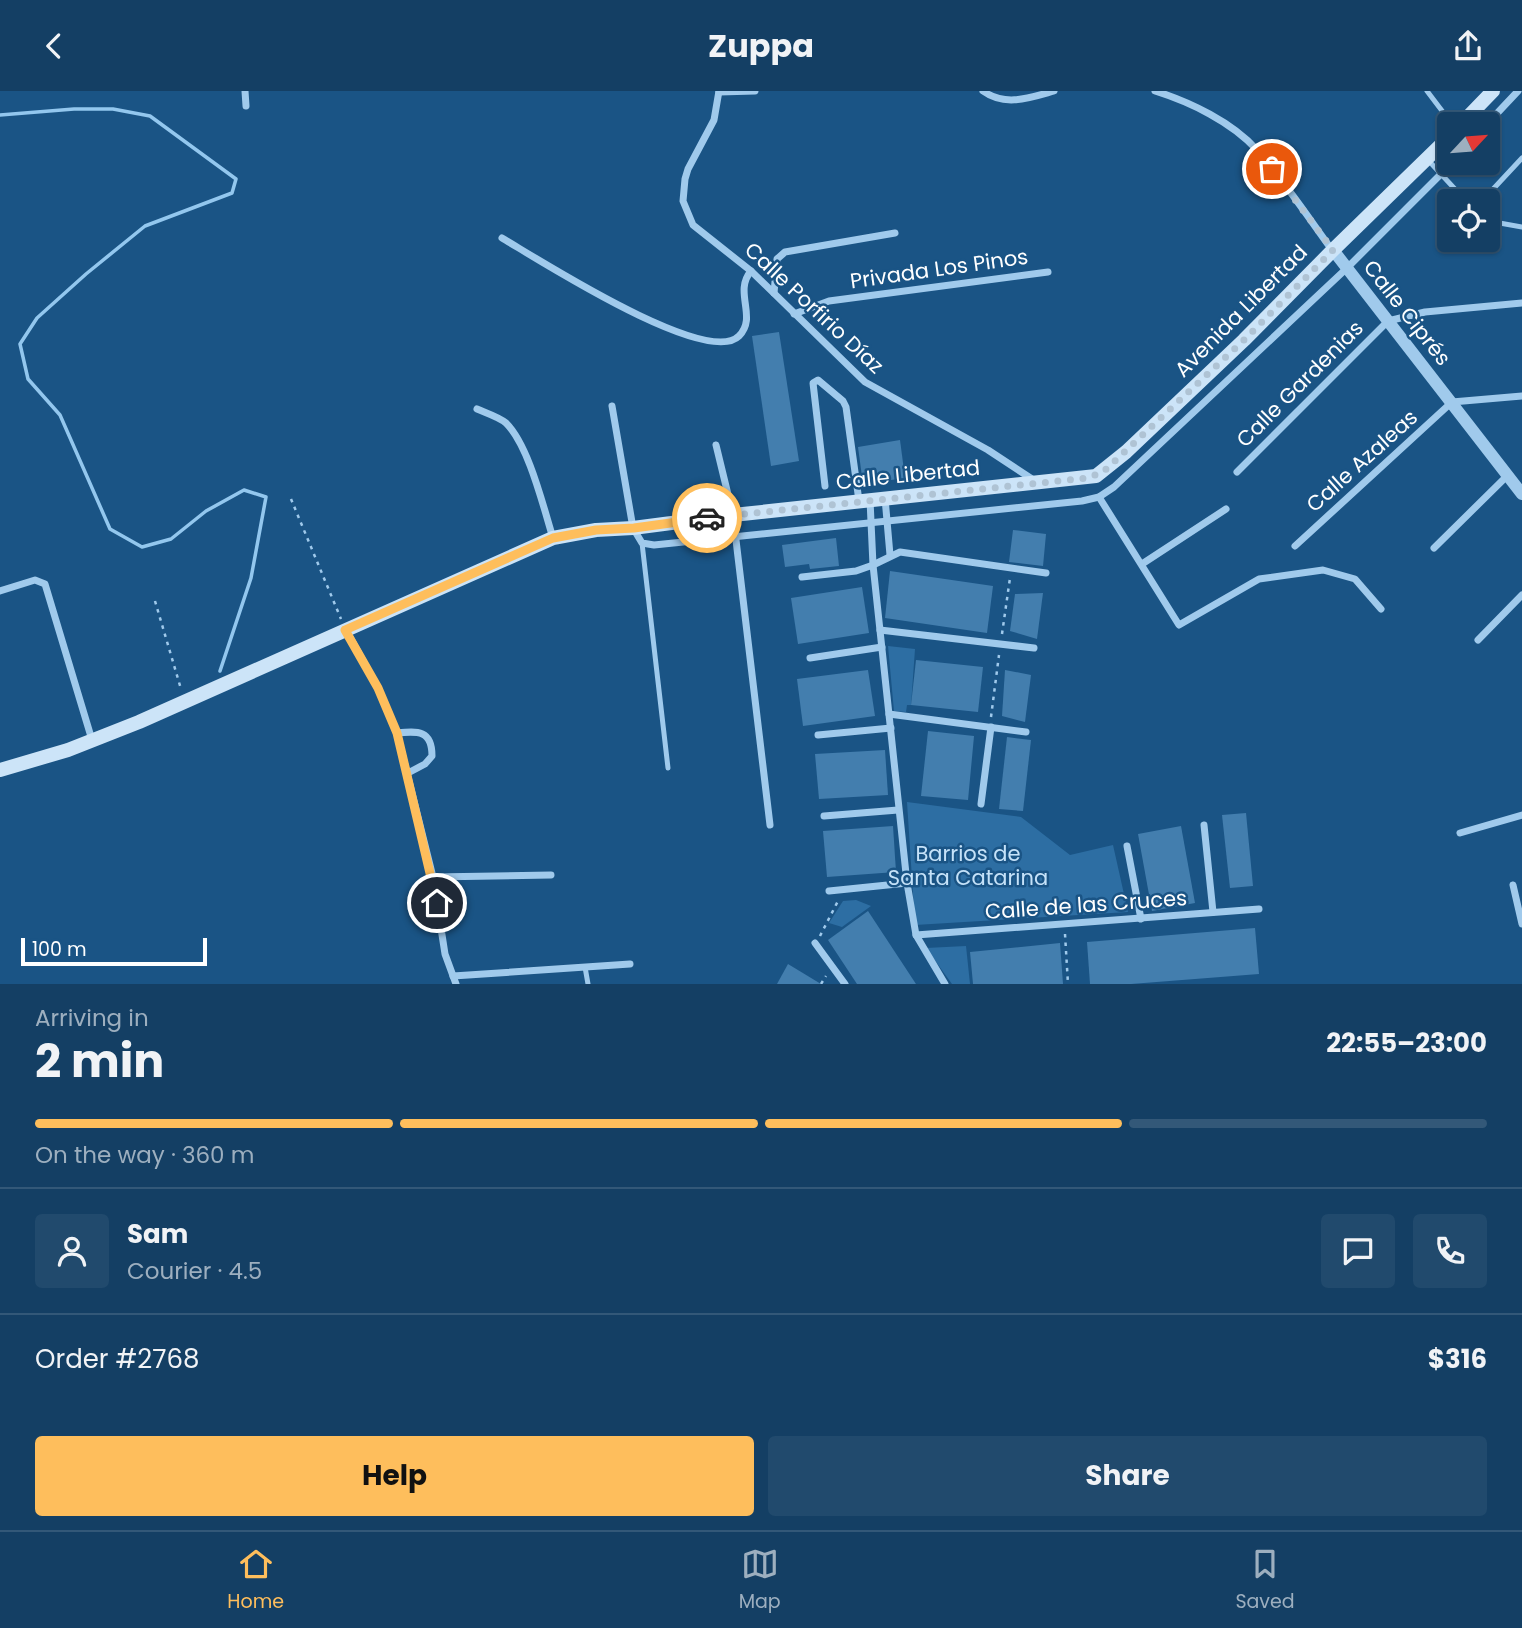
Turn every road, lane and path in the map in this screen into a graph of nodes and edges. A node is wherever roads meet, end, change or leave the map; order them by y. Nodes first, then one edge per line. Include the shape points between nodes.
1 (245, 91) edge
2 (755, 91) edge
3 (983, 91) edge
4 (1054, 91) edge
5 (1155, 91) edge
6 (1427, 91) edge
7 (1493, 91) edge
8 (1518, 91) edge
9 (719, 92) edge
10 (246, 106) dead end
11 (1443, 112) edge
12 (1473, 112) edge
13 (1498, 112) edge
14 (1437, 149) edge
15 (1522, 158) edge
16 (1427, 159) junction
17 (1437, 170) edge
18 (1441, 175) joint
19 (1454, 189) edge
20 (1493, 189) edge
21 (1500, 223) edge
22 (1522, 227) edge
23 (895, 233) dead end
24 (502, 238) dead end
25 (1333, 250) junction
26 (1347, 268) junction
27 (751, 271) junction
28 (1048, 272) dead end
29 (774, 293) junction
30 (1522, 303) edge
31 (794, 314) junction
32 (1388, 321) junction
33 (1522, 396) edge
34 (1452, 402) junction
35 (612, 406) dead end
36 (477, 409) dead end
37 (716, 445) dead end
38 (1237, 472) dead end
39 (1508, 475) junction
40 (1087, 478) joint
41 (1039, 483) junction
42 (825, 487) dead end
43 (1520, 489) edge
44 (1099, 497) junction
45 (885, 498) junction
46 (291, 499) dead end
47 (864, 500) junction
48 (1226, 509) dead end
49 (733, 515) junction
50 (887, 519) junction
51 (869, 522) junction
52 (634, 528) junction
53 (736, 536) junction
54 (553, 538) junction
55 (642, 543) junction
56 (1295, 546) dead end
57 (1434, 548) dead end
58 (890, 555) junction
59 (1142, 564) junction
60 (873, 565) junction
61 (1012, 568) junction
62 (1046, 573) dead end
63 (802, 576) dead end
64 (0, 591) edge
65 (1522, 596) edge
66 (155, 601) dead end
67 (1381, 609) dead end
68 (345, 630) junction
69 (880, 630) junction
70 (1478, 640) dead end
71 (1000, 644) junction
72 (882, 647) junction
73 (1034, 648) dead end
74 (810, 658) dead end
75 (185, 702) junction
76 (889, 714) junction
77 (991, 727) junction
78 (891, 728) junction
79 (1026, 732) dead end
80 (397, 733) junction
81 (817, 735) dead end
82 (92, 741) junction
83 (668, 768) dead end
84 (0, 770) edge
85 (408, 773) junction
86 (981, 804) dead end
87 (898, 810) junction
88 (1522, 815) edge
89 (824, 816) dead end
90 (770, 825) dead end
91 (1204, 825) dead end
92 (1460, 833) dead end
93 (1126, 846) dead end
94 (551, 875) dead end
95 (432, 877) junction
96 (907, 883) junction
97 (1513, 885) dead end
98 (844, 889) junction
99 (829, 891) dead end
100 (1259, 909) dead end
101 (1213, 912) junction
102 (1141, 919) junction
103 (1065, 924) junction
104 (1522, 924) edge
105 (916, 936) junction
106 (815, 943) joint
107 (629, 964) dead end
108 (585, 967) junction
109 (455, 980) edge
110 (588, 984) edge
111 (845, 984) edge
112 (945, 984) edge
113 (1068, 984) edge

1 - 10 street
2 - 9 street
3 - 4 street via 1009,101
5 - 25 street, Calle Ciprés via 1187,103 1256,149
6 - 11 lane
7 - 12 main road
8 - 13 street
9 - 27 street, Calle Porfirio Díaz via 714,121 688,169 683,201 699,231
14 - 16 main road, Avenida Libertad
15 - 20 lane
16 - 17 lane
16 - 25 main road, Avenida Libertad
18 - 19 lane
18 - 26 street
21 - 22 lane
23 - 29 street via 785,252 777,259
24 - 27 street via 620,307 715,344 731,342 743,331 747,314 743,286
25 - 26 street, Calle Ciprés
25 - 40 main road, Avenida Libertad via 1126,451 1103,472
26 - 32 street, Calle Ciprés
26 - 44 street
27 - 29 street, Calle Porfirio Díaz
28 - 31 street, Privada Los Pinos via 830,301
29 - 31 street, Calle Porfirio Díaz
30 - 32 street via 1425,312
31 - 41 street, Calle Porfirio Díaz via 865,382
32 - 34 street, Calle Ciprés
32 - 38 street, Calle Gardenias
33 - 34 street
34 - 39 street, Calle Ciprés
34 - 56 street, Calle Azaleas
35 - 52 street
36 - 54 street via 504,421 515,434
37 - 49 street
39 - 43 street, Calle Ciprés
39 - 57 street
40 - 41 main road, Calle Libertad
41 - 45 main road, Calle Libertad
42 - 47 street via 813,383 818,380 846,407
44 - 50 street
44 - 59 street
45 - 47 main road, Calle Libertad
45 - 50 street
46 - 68 path
47 - 49 main road, Calle Libertad
47 - 51 street
48 - 59 street
49 - 52 main road, Calle Libertad
49 - 53 street
50 - 51 street
50 - 58 street
51 - 53 street
51 - 60 street
52 - 54 main road, Calle Libertad
52 - 55 street
53 - 55 street
53 - 90 street
54 - 68 main road, Calle Libertad
55 - 83 lane
58 - 60 street
58 - 61 street via 910,552
59 - 67 street via 1179,625 1259,579 1323,570 1354,579
60 - 63 street
60 - 69 street
61 - 62 street
61 - 71 path
64 - 82 street via 35,580 44,584
65 - 70 street
66 - 75 path
68 - 75 main road, Calle Libertad
68 - 80 street
69 - 71 street
69 - 72 street
71 - 73 street
71 - 77 path
72 - 74 street
72 - 76 street
75 - 82 main road, Calle Libertad
76 - 77 street
76 - 78 street
77 - 79 street
77 - 86 street
78 - 81 street
78 - 87 street
80 - 85 street
80 - 85 street via 416,731 432,745 432,757
82 - 84 main road, Calle Libertad
85 - 95 street
87 - 89 street
87 - 96 street
88 - 92 street
91 - 101 street
93 - 102 street
94 - 95 street
95 - 109 street via 444,954
96 - 98 street
96 - 105 street
97 - 104 street
98 - 99 street
98 - 106 path
100 - 101 street, Calle de las Cruces
101 - 102 street, Calle de las Cruces
102 - 103 street, Calle de las Cruces
103 - 105 street, Calle de las Cruces
103 - 113 path
105 - 112 street
106 - 111 street
107 - 108 street
108 - 109 street
108 - 110 lane

